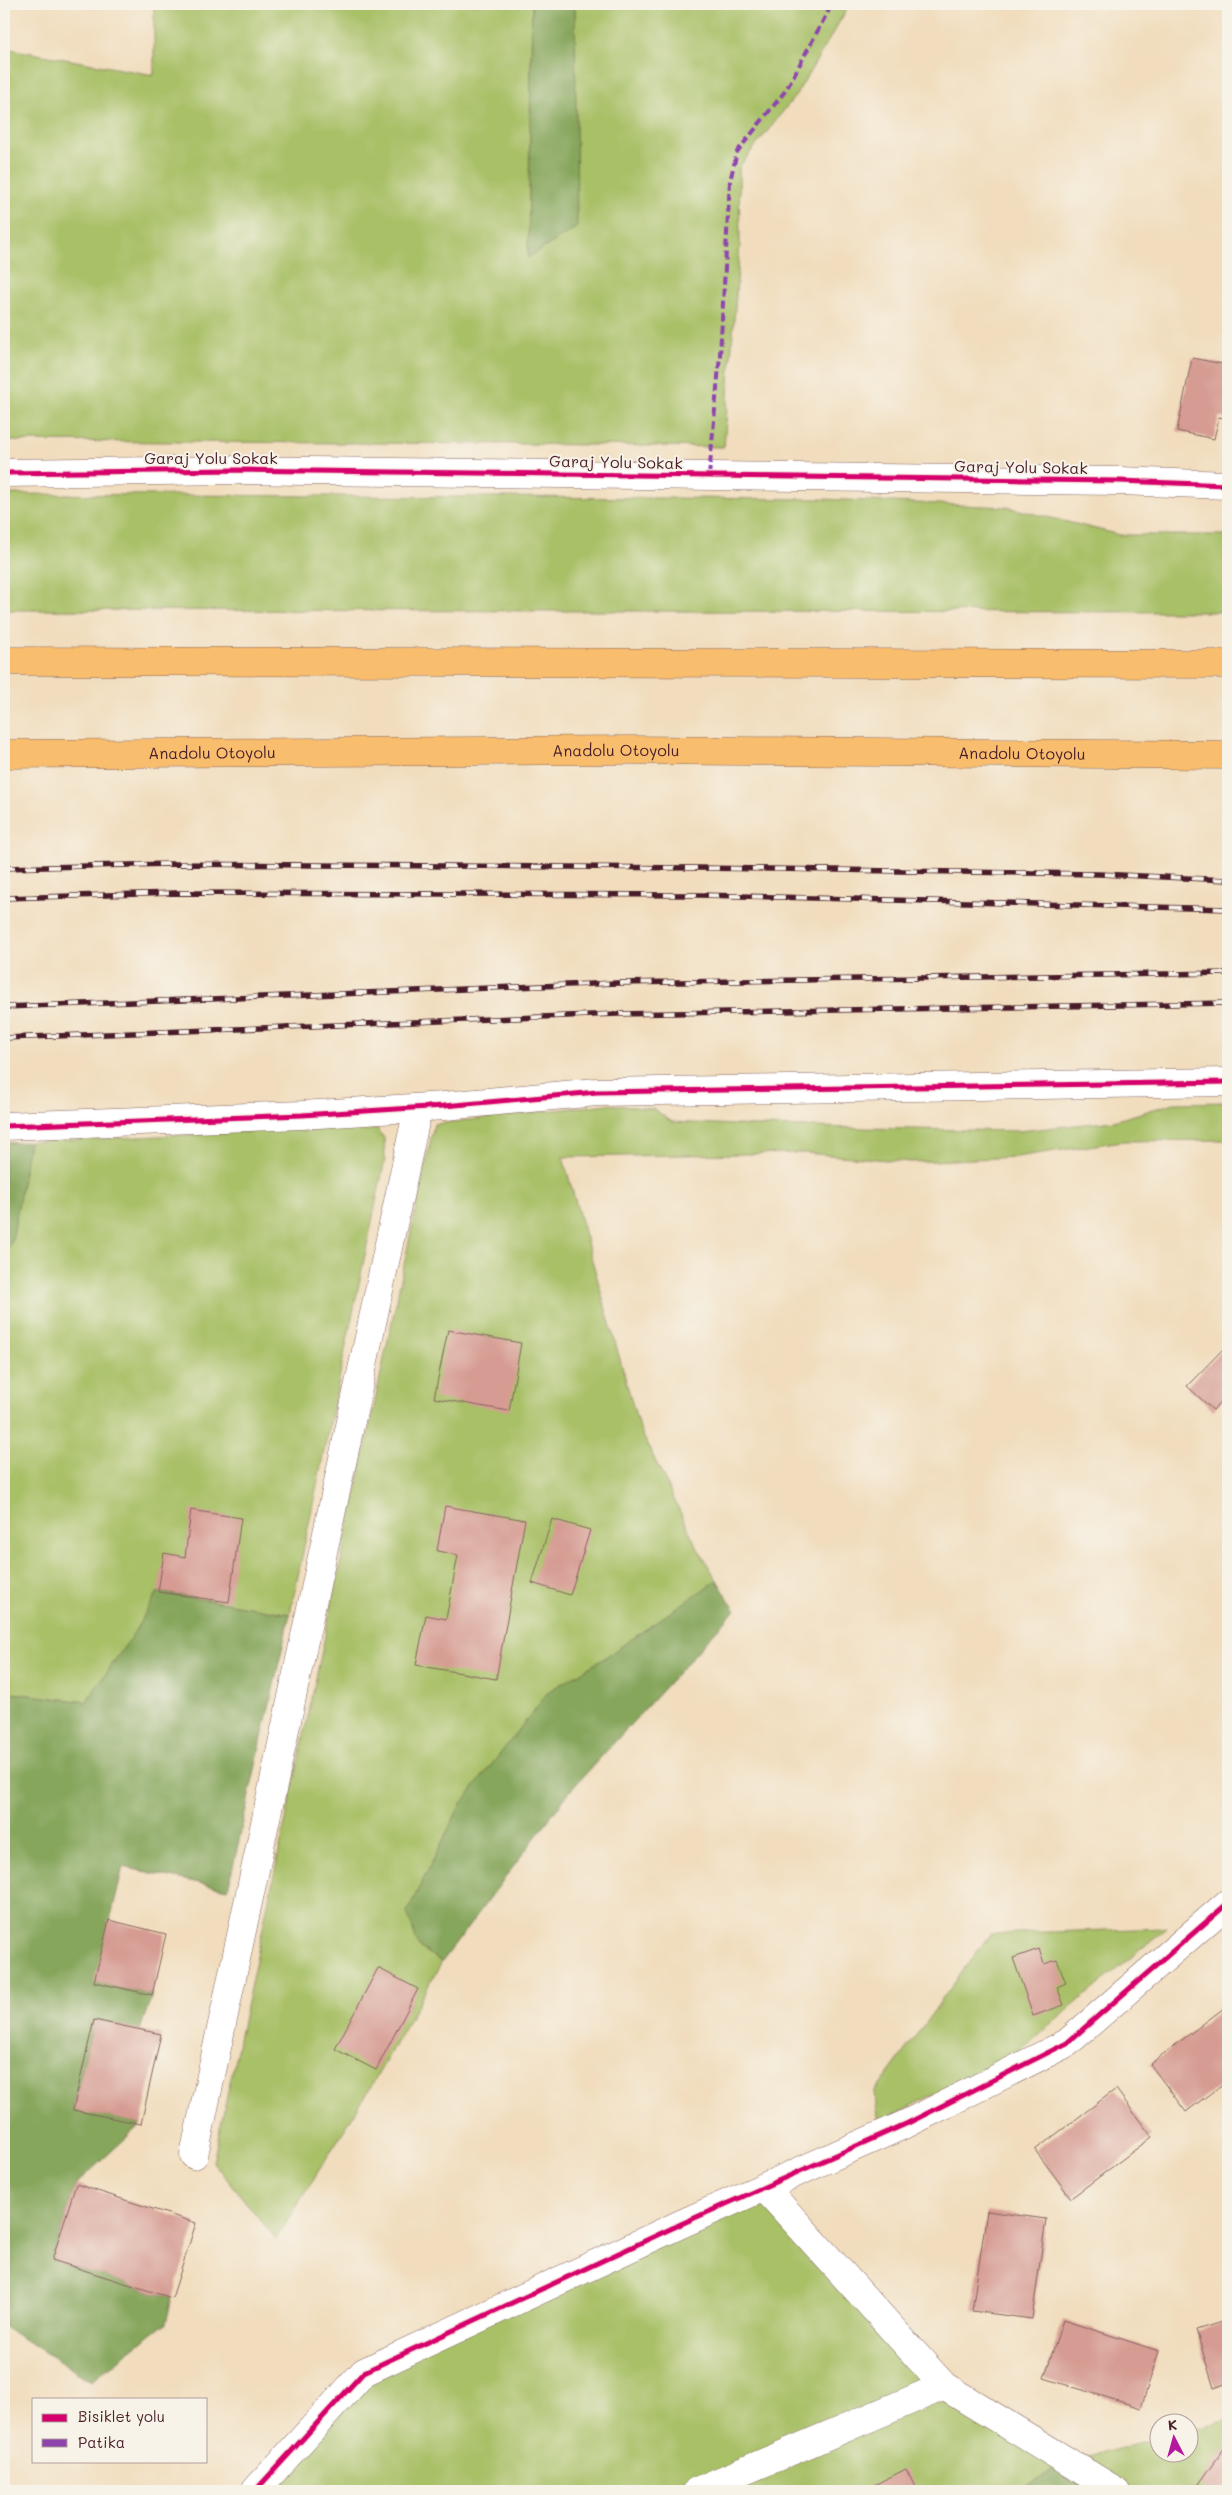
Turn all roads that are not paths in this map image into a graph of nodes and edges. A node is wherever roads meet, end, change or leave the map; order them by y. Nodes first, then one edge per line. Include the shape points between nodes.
1 (4, 473) edge
2 (1228, 485) edge
3 (4, 661) edge
4 (1228, 664) edge
5 (4, 754) edge
6 (1228, 755) edge
7 (1228, 1082) edge
8 (418, 1108) junction
9 (4, 1126) edge
10 (1228, 1903) edge
11 (194, 2155) dead end
12 (764, 2187) junction
13 (944, 2386) junction
14 (255, 2491) edge
15 (697, 2491) edge
16 (1116, 2491) edge

1 - 2 street, Garaj Yolu Sokak via 237,470
3 - 4 highway
5 - 6 highway, Anadolu Otoyolu via 632,750
7 - 8 street via 597,1092
8 - 9 street
8 - 11 street
10 - 12 street via 1067,2043 908,2123
12 - 13 street
12 - 14 street via 364,2372
13 - 15 street
13 - 16 street

